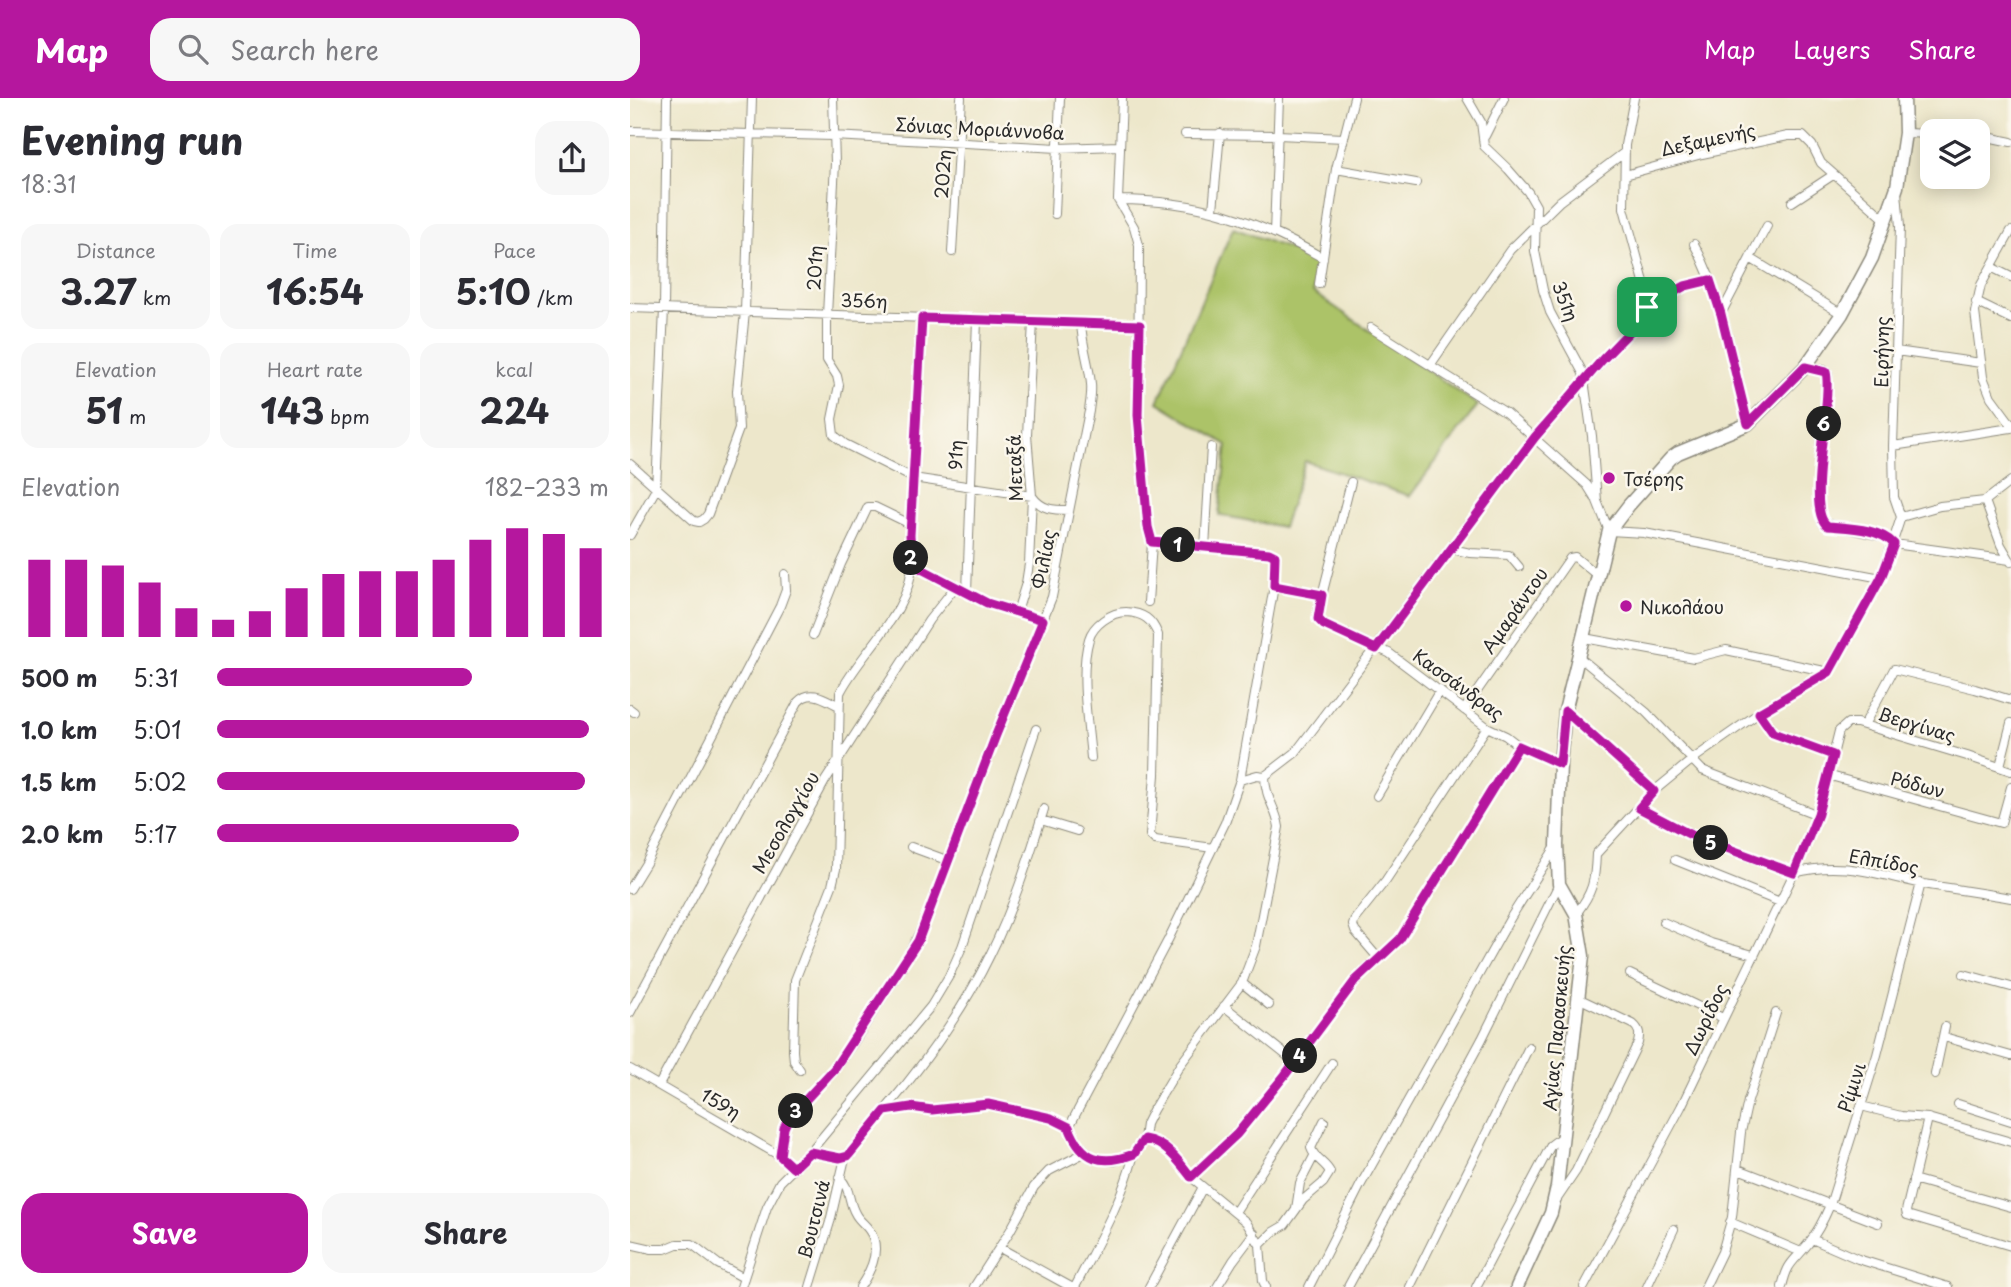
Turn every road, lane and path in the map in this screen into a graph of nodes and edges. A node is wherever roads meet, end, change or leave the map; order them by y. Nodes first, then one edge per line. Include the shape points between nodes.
1 (667, 98) edge
2 (752, 98) edge
3 (833, 98) edge
4 (961, 98) edge
5 (1060, 98) edge
6 (1122, 98) edge
7 (1279, 98) edge
8 (1354, 98) edge
9 (1467, 98) edge
10 (1504, 98) edge
11 (1634, 98) edge
12 (1904, 98) edge
13 (630, 131) edge
14 (666, 132) junction
15 (752, 133) junction
16 (1220, 133) junction
17 (1905, 133) junction
18 (1185, 134) dead end
19 (1920, 134) edge
20 (1278, 135) junction
21 (833, 136) junction
22 (1484, 137) junction
23 (1344, 138) junction
24 (1990, 138) edge
25 (2011, 142) edge
26 (960, 143) junction
27 (1119, 146) junction
28 (1058, 148) junction
29 (1625, 152) junction
30 (1336, 169) junction
31 (1625, 175) junction
32 (1833, 175) junction
33 (1416, 183) dead end
34 (1897, 187) junction
35 (1118, 200) junction
36 (1792, 202) dead end
37 (1213, 210) junction
38 (1055, 214) dead end
39 (1886, 220) junction
40 (1535, 223) junction
41 (1767, 226) dead end
42 (2011, 231) edge
43 (1274, 233) junction
44 (1694, 244) dead end
45 (952, 252) dead end
46 (1323, 258) junction
47 (1750, 258) junction
48 (1991, 267) junction
49 (2011, 277) edge
50 (1710, 280) junction
51 (1319, 284) dead end
52 (1976, 302) junction
53 (1647, 307) junction
54 (630, 308) edge
55 (664, 309) junction
56 (745, 312) junction
57 (1721, 314) junction
58 (1842, 314) junction
59 (827, 315) junction
60 (922, 318) junction
61 (2011, 319) edge
62 (977, 320) junction
63 (1033, 321) junction
64 (1081, 323) junction
65 (1140, 325) junction
66 (1371, 328) dead end
67 (1896, 351) junction
68 (1981, 363) junction
69 (1431, 364) junction
70 (1805, 367) junction
71 (1584, 380) junction
72 (1748, 424) junction
73 (2011, 426) edge
74 (1535, 437) junction
75 (1893, 446) junction
76 (1211, 447) dead end
77 (630, 464) edge
78 (913, 478) junction
79 (2011, 481) edge
80 (1351, 482) dead end
81 (970, 487) junction
82 (656, 489) junction
83 (1032, 496) junction
84 (1597, 501) junction
85 (1984, 501) junction
86 (1069, 510) junction
87 (1901, 517) junction
88 (910, 523) junction
89 (1609, 531) junction
90 (630, 535) edge
91 (1152, 542) junction
92 (1894, 544) junction
93 (1205, 548) junction
94 (1452, 549) junction
95 (2010, 561) edge
96 (912, 564) junction
97 (1519, 568) dead end
98 (785, 575) dead end
99 (1599, 577) junction
100 (1881, 578) junction
101 (956, 586) junction
102 (1274, 586) junction
103 (967, 592) junction
104 (1322, 595) junction
105 (1148, 602) dead end
106 (1017, 612) junction
107 (1043, 620) junction
108 (813, 635) dead end
109 (1584, 638) junction
110 (1376, 649) junction
111 (1580, 657) junction
112 (1829, 672) junction
113 (1440, 690) junction
114 (2011, 700) edge
115 (839, 706) junction
116 (1464, 710) junction
117 (1565, 711) junction
118 (1759, 713) junction
119 (2011, 723) edge
120 (1864, 725) junction
121 (1487, 727) junction
122 (1036, 729) dead end
123 (1519, 746) junction
124 (1833, 755) junction
125 (1091, 758) dead end
126 (1693, 759) junction
127 (1560, 764) junction
128 (837, 766) junction
129 (2000, 766) junction
130 (2011, 771) edge
131 (1827, 775) junction
132 (1265, 776) junction
133 (1240, 780) junction
134 (2011, 788) edge
135 (1654, 791) junction
136 (1377, 796) dead end
137 (1639, 808) junction
138 (1044, 809) dead end
139 (1818, 814) junction
140 (1041, 820) junction
141 (1077, 831) dead end
142 (1557, 845) junction
143 (911, 847) dead end
144 (1213, 848) junction
145 (1675, 860) dead end
146 (948, 861) junction
147 (1794, 873) junction
148 (1921, 883) junction
149 (1559, 884) junction
150 (630, 889) edge
151 (2011, 898) edge
152 (1780, 902) junction
153 (1576, 914) junction
154 (1663, 922) dead end
155 (1754, 955) junction
156 (1379, 959) junction
157 (1630, 974) dead end
158 (1964, 974) dead end
159 (1242, 983) junction
160 (2011, 986) edge
161 (1578, 998) junction
162 (1269, 1005) dead end
163 (1224, 1006) junction
164 (630, 1013) edge
165 (1776, 1013) dead end
166 (1723, 1018) junction
167 (1529, 1047) dead end
168 (2011, 1056) edge
169 (1295, 1062) junction
170 (1332, 1063) dead end
171 (630, 1069) edge
172 (800, 1070) dead end
173 (1935, 1074) dead end
174 (659, 1085) junction
175 (1958, 1104) dead end
176 (1861, 1107) junction
177 (885, 1111) junction
178 (1928, 1118) junction
179 (1324, 1121) dead end
180 (2011, 1121) edge
181 (1069, 1127) junction
182 (1563, 1135) junction
183 (1144, 1139) junction
184 (2011, 1142) edge
185 (810, 1152) junction
186 (1086, 1152) junction
187 (1134, 1154) junction
188 (780, 1156) junction
189 (848, 1156) junction
190 (1314, 1156) junction
191 (793, 1168) junction
192 (1738, 1169) junction
193 (1191, 1177) junction
194 (840, 1178) junction
195 (1913, 1179) junction
196 (1203, 1187) junction
197 (1553, 1205) junction
198 (1830, 1205) junction
199 (2011, 1207) edge
200 (1296, 1210) junction
201 (1235, 1212) junction
202 (1730, 1223) junction
203 (1878, 1223) dead end
204 (1674, 1229) dead end
205 (1254, 1233) junction
206 (1812, 1239) junction
207 (630, 1244) edge
208 (1260, 1244) junction
209 (2011, 1246) edge
210 (1000, 1248) junction
211 (1801, 1252) junction
212 (742, 1282) edge
213 (810, 1287) edge
214 (860, 1287) edge
215 (974, 1287) edge
216 (1073, 1287) edge
217 (1149, 1287) edge
218 (1217, 1287) edge
219 (1266, 1287) edge
220 (1309, 1287) edge
221 (1348, 1287) edge
222 (1410, 1287) edge
223 (1476, 1287) edge
224 (1517, 1287) edge
225 (1584, 1287) edge
226 (1647, 1287) edge
227 (1705, 1287) edge
228 (1782, 1287) edge
229 (1948, 1287) edge

1 - 14 street
2 - 15 street
3 - 21 street, 201η
4 - 26 street, 202η
5 - 28 street
6 - 27 street
7 - 20 street
8 - 23 street
9 - 22 street, 351η
10 - 22 street
11 - 29 street
12 - 17 street, Αγίας Παρασκευής
13 - 14 street, Σόνιας Μοριάννοβα
14 - 15 street, Σόνιας Μοριάννοβα
14 - 55 street
15 - 21 street, Σόνιας Μοριάννοβα
15 - 56 street
16 - 18 street
16 - 20 street
16 - 37 street
17 - 19 street
17 - 34 street, Αγίας Παρασκευής
20 - 23 street
20 - 43 street
21 - 26 street, Σόνιας Μοριάννοβα
21 - 59 street, 201η
22 - 40 street, 351η via 1486,150 1528,192 1536,206
23 - 30 street
24 - 25 street
26 - 28 street, Σόνιας Μοριάννοβα
26 - 45 street, 202η
27 - 28 street, Σόνιας Μοριάννοβα
27 - 35 street
28 - 38 street
29 - 31 street
29 - 40 street
30 - 33 street
30 - 46 street
31 - 32 street, Δεξαμενής via 1795,135 1807,139
31 - 53 street via 1624,214 1643,275
32 - 36 street
32 - 39 street, Δεξαμενής
34 - 39 street, Αγίας Παρασκευής
34 - 67 street, Ειρήνης
35 - 37 street via 1158,200
35 - 65 street via 1138,239
37 - 43 street
39 - 58 street, Αγίας Παρασκευής
40 - 69 street via 1496,269
40 - 71 street, 351η via 1535,251 1549,312
41 - 47 street
42 - 48 street
43 - 46 street
44 - 50 street
46 - 51 street
47 - 57 street
47 - 58 street
48 - 49 street
48 - 52 street
50 - 53 street via 1685,286
50 - 57 street
52 - 61 street
52 - 68 street
53 - 71 street
54 - 55 street, 356η
55 - 56 street, 356η
55 - 82 street
56 - 59 street, 356η
56 - 82 street via 737,391 739,429 708,514 694,521
57 - 72 street
58 - 70 street, Αγίας Παρασκευής
59 - 60 street, 356η
59 - 78 street, 201η via 827,359 839,385 832,419 834,435
60 - 62 street, 356η
60 - 78 street
62 - 63 street, 356η
62 - 81 street, 91η
63 - 64 street, 356η
63 - 83 street, Μεταξά via 1027,435
64 - 65 street, 356η
64 - 86 street, Φιλίας via 1091,387
65 - 91 street via 1138,415
66 - 69 street
67 - 68 street
67 - 75 street, Ειρήνης
68 - 73 street via 1986,388
69 - 74 street
70 - 72 street, Αγίας Παρασκευής
70 - 92 street via 1828,375 1819,479 1823,523 1886,537
71 - 74 street
71 - 84 street, 351η
72 - 89 street, Αγίας Παρασκευής via 1671,458
73 - 75 street
74 - 84 street via 1587,485
74 - 94 street
75 - 87 street, Ειρήνης via 1894,497
76 - 93 street
77 - 82 street
78 - 81 street
78 - 88 street
79 - 85 street
80 - 104 street
81 - 83 street
81 - 103 street, 91η
82 - 90 street
83 - 86 street via 1046,509
83 - 106 street, Μεταξά via 1029,564
84 - 89 street, 351η
85 - 87 street
85 - 95 street
86 - 107 street, Φιλίας
87 - 92 street
88 - 96 street
88 - 108 street via 868,507
89 - 99 street, Αγίας Παρασκευής
89 - 100 street via 1671,537
91 - 93 street
91 - 105 street
92 - 95 street
92 - 100 street
93 - 102 street via 1275,556
94 - 97 street via 1509,555
94 - 110 street
96 - 101 street
96 - 115 street via 902,598 847,680
98 - 150 street via 780,606
99 - 109 street, Αγίας Παρασκευής
99 - 116 street, Αμαράντου via 1570,558
100 - 112 street
101 - 103 street
101 - 128 street, Μεσολογγίου via 929,620
102 - 104 street
102 - 133 street
103 - 106 street
104 - 110 street, Κασσάνδρας via 1318,619
106 - 107 street
107 - 146 street, Φιλίας
109 - 111 street, Αγίας Παρασκευής
109 - 112 street via 1694,658 1726,650
110 - 113 street, Κασσάνδρας via 1389,653
110 - 132 street via 1295,753
111 - 117 street, Αγίας Παρασκευής
111 - 126 street
112 - 118 street
113 - 116 street, Κασσάνδρας
113 - 136 street
114 - 120 street via 1894,669
115 - 128 street
115 - 164 street via 810,694 799,702
116 - 121 street, Κασσάνδρας
117 - 127 street, Αγίας Παρασκευής
117 - 135 street
118 - 124 street via 1773,733
118 - 126 street
119 - 129 street
120 - 124 street, Βεργίνας via 1844,724
120 - 129 street, Βεργίνας
121 - 123 street, Κασσάνδρας
121 - 156 street via 1355,919 1355,931
122 - 185 street via 949,976 931,1006
123 - 127 street, Κασσάνδρας
123 - 156 street via 1400,939
124 - 131 street, Δωρίδος
125 - 144 street via 1089,639 1104,620 1121,612 1136,613 1147,618 1158,635 1156,775 1150,835 1155,840
126 - 135 street
126 - 139 street via 1702,770
127 - 142 street, Αγίας Παρασκευής
128 - 172 street via 836,869 795,980 793,1051
128 - 174 street, Μεσολογγίου
129 - 130 street, Βεργίνας
131 - 134 street, Ρόδων via 2001,823
131 - 139 street, Δωρίδος
132 - 133 street
132 - 159 street via 1266,796 1279,827 1256,946
133 - 144 street
135 - 137 street
137 - 147 street, Ελπίδος via 1689,834
137 - 153 street via 1596,853 1591,893
138 - 140 street
139 - 147 street, Δωρίδος
140 - 141 street
140 - 177 street via 980,975 933,1049
142 - 149 street, Αγίας Παρασκευής
142 - 220 street via 1533,879 1366,1175
143 - 146 street
144 - 181 street
145 - 152 street
146 - 188 street, Φιλίας via 912,950 834,1069 788,1119
147 - 148 street, Ελπίδος via 1865,869
147 - 152 street, Δωρίδος
148 - 151 street, Ελπίδος
148 - 176 street, Ρίμινι
149 - 153 street, Αγίας Παρασκευής
149 - 221 street via 1482,1039
152 - 155 street, Δωρίδος
153 - 161 street, Αγίας Παρασκευής via 1583,956
154 - 155 street
155 - 166 street, Δωρίδος
156 - 169 street via 1355,981
157 - 166 street
158 - 160 street
159 - 162 street
159 - 163 street
161 - 182 street, Αγίας Παρασκευής
161 - 197 street via 1633,1024 1640,1035 1576,1171
163 - 169 street
163 - 183 street via 1173,1076 1146,1124
165 - 192 street via 1748,1101
166 - 225 street, Δωρίδος
167 - 222 street
168 - 173 street via 1944,1032
169 - 193 street via 1225,1148
170 - 201 street
171 - 174 street, 159η
174 - 188 street, 159η
175 - 180 street
176 - 178 street
176 - 198 street, Ρίμινι
177 - 181 street via 988,1104 1051,1118
177 - 189 street
178 - 184 street
178 - 195 street
179 - 190 street via 1311,1148
181 - 186 street
182 - 197 street, Αγίας Παρασκευής
182 - 223 street via 1551,1145
183 - 187 street
183 - 193 street via 1171,1153
185 - 189 street
185 - 191 street
186 - 187 street via 1104,1161
186 - 210 street via 1043,1176
187 - 216 street via 1122,1191
188 - 191 street, 159η
189 - 194 street, Βουτσινά
190 - 200 street via 1300,1183
190 - 200 street via 1330,1172
191 - 212 street via 767,1208
192 - 198 street
192 - 202 street
193 - 196 street
194 - 213 street, Βουτσινά
194 - 214 street via 854,1212 875,1244 871,1267
195 - 199 street
195 - 209 street via 1906,1211 1911,1217
196 - 201 street
196 - 217 street
197 - 224 street, Αγίας Παρασκευής
198 - 203 street
198 - 206 street, Ρίμινι
200 - 208 street
201 - 205 street
202 - 211 street
202 - 227 street
204 - 226 street
205 - 208 street
205 - 218 street
206 - 211 street, Ρίμινι
206 - 229 street via 1858,1259
207 - 212 street via 652,1250 692,1244
208 - 219 street
210 - 215 street
210 - 216 street
211 - 228 street, Ρίμινι via 1791,1261

